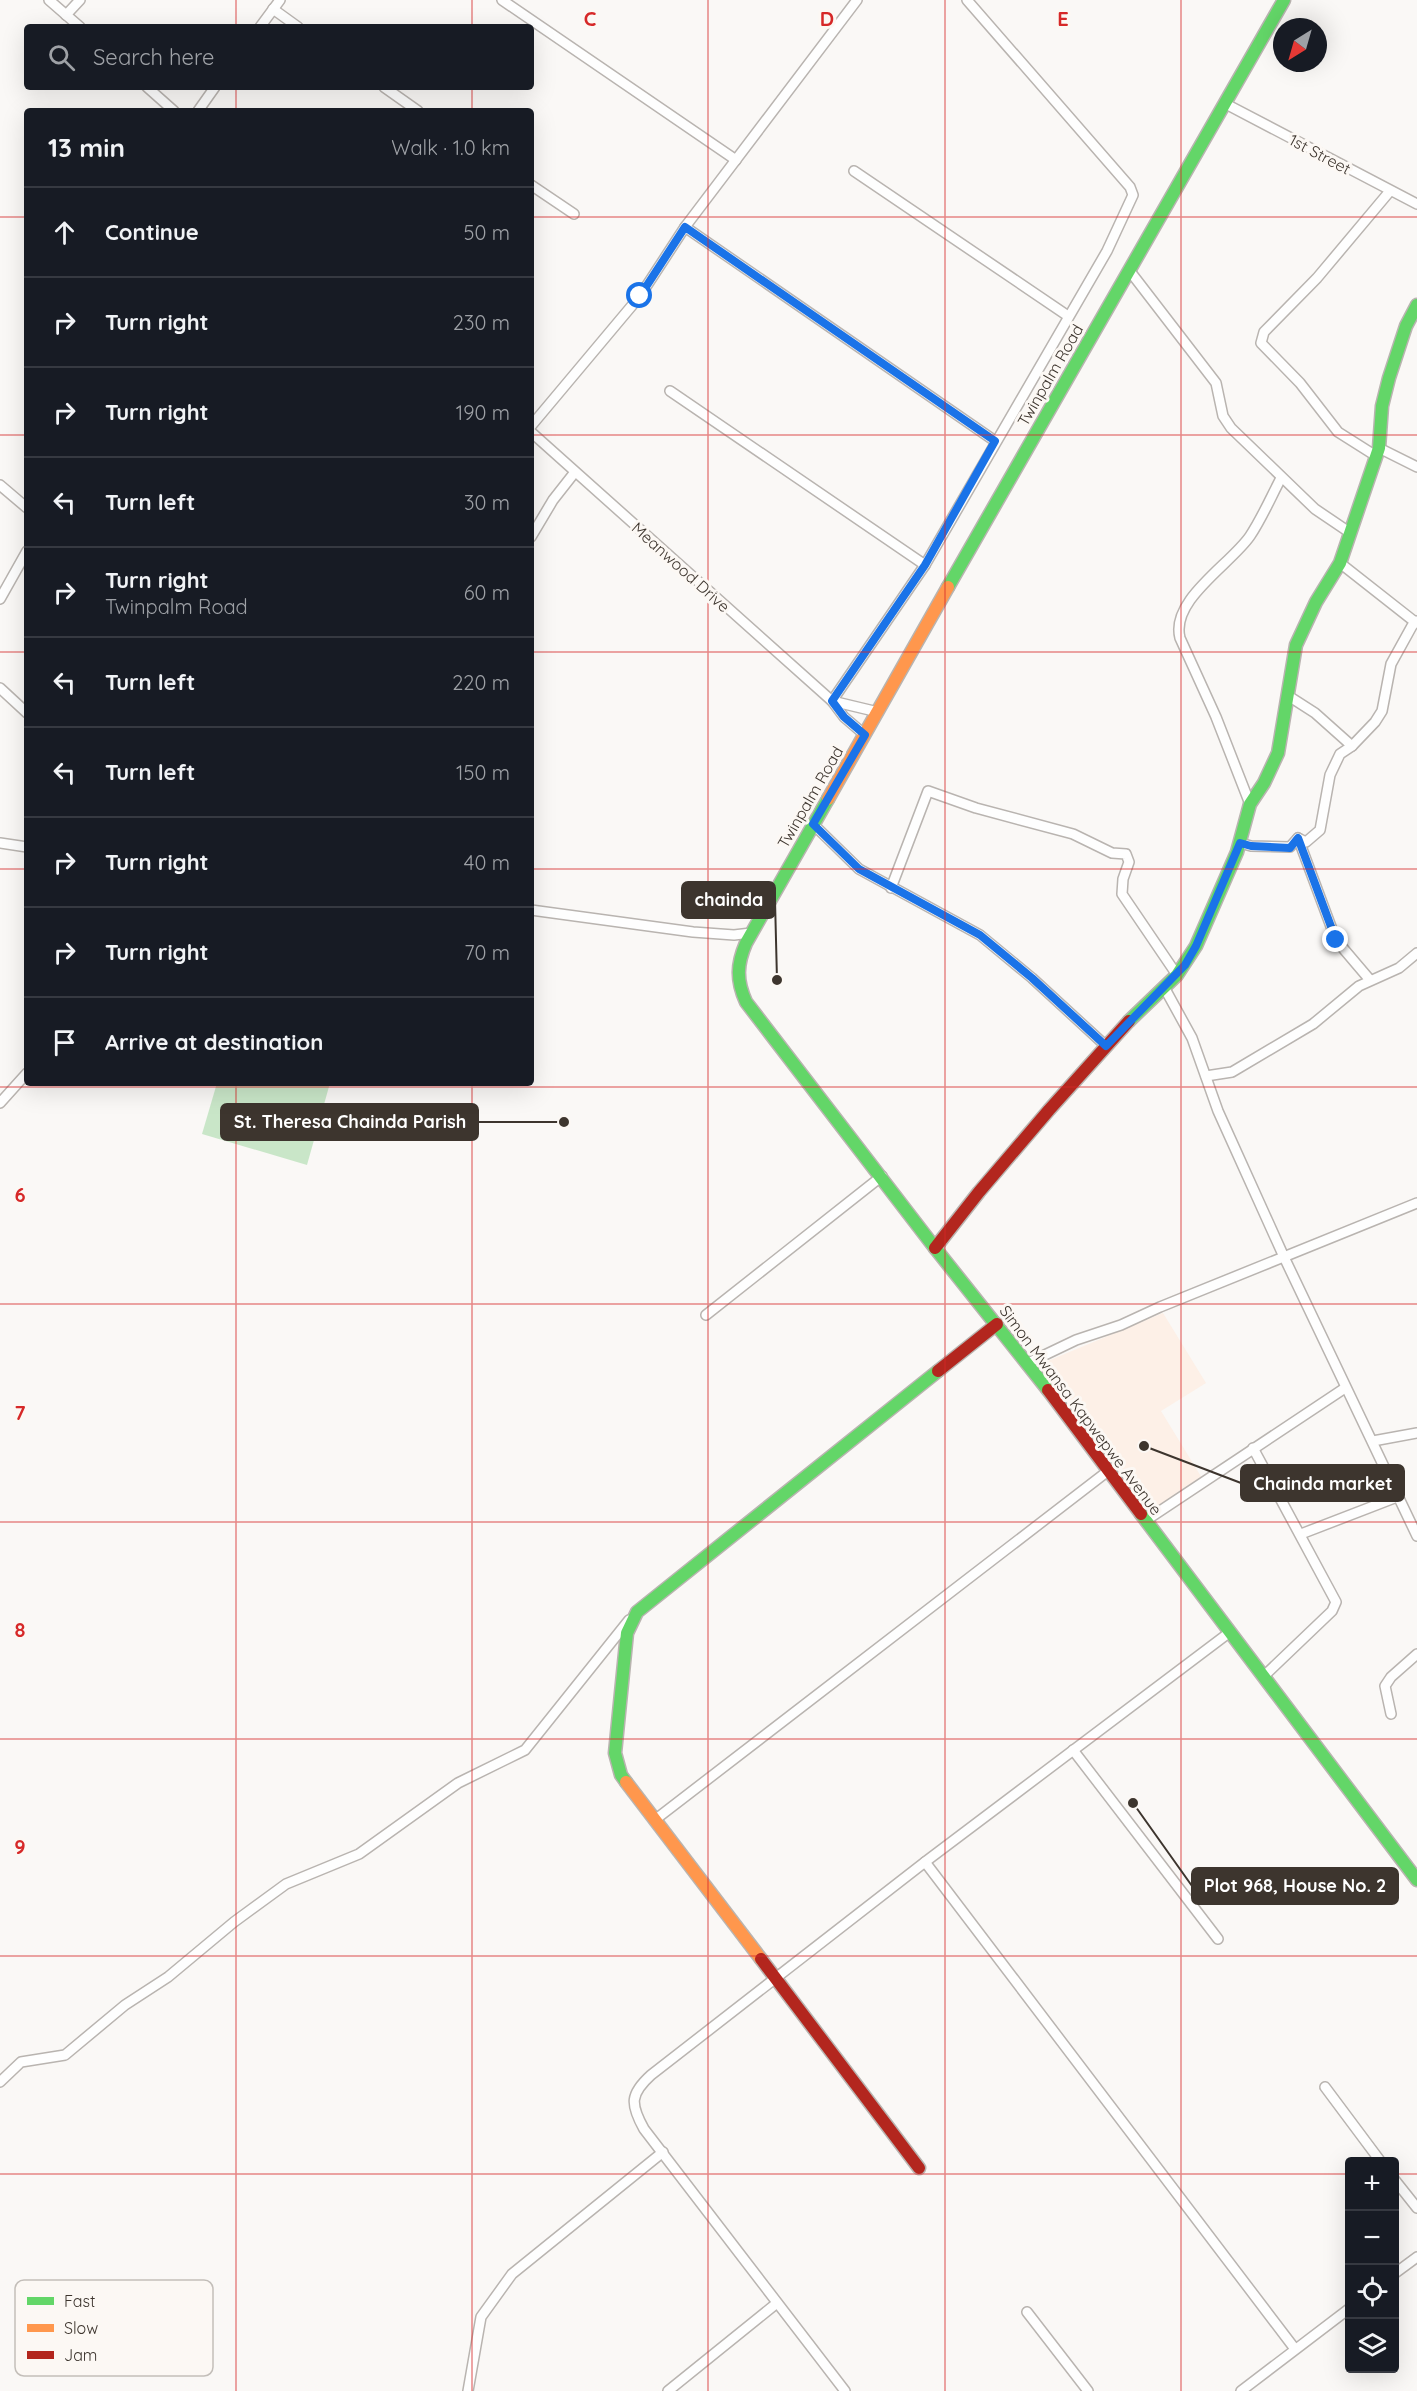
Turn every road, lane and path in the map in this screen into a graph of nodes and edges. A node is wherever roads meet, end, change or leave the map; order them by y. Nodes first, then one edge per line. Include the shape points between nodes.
1 (49, 0) edge
2 (80, 0) edge
3 (280, 0) edge
4 (502, 0) edge
5 (857, 0) edge
6 (967, 0) edge
7 (1284, 0) edge
8 (273, 9) junction
9 (66, 15) junction
10 (76, 24) edge
11 (262, 24) edge
12 (294, 24) edge
13 (150, 90) edge
14 (214, 90) edge
15 (388, 90) edge
16 (1224, 103) junction
17 (171, 108) edge
18 (200, 108) edge
19 (414, 108) edge
20 (736, 160) junction
21 (854, 171) dead end
22 (534, 187) edge
23 (1390, 191) junction
24 (1417, 204) edge
25 (574, 214) dead end
26 (685, 227) junction
27 (1129, 270) junction
28 (1417, 305) edge
29 (1068, 316) junction
30 (670, 390) dead end
31 (534, 422) edge
32 (534, 435) edge
33 (995, 441) junction
34 (1378, 452) junction
35 (1417, 467) edge
36 (575, 472) junction
37 (1281, 478) junction
38 (0, 485) edge
39 (24, 505) edge
40 (534, 532) edge
41 (1349, 532) junction
42 (24, 560) edge
43 (1340, 563) junction
44 (925, 565) junction
45 (0, 599) edge
46 (1416, 621) edge
47 (0, 688) edge
48 (1287, 694) junction
49 (832, 701) junction
50 (24, 710) edge
51 (878, 712) junction
52 (865, 735) junction
53 (1352, 746) junction
54 (1250, 804) junction
55 (813, 824) junction
56 (1298, 838) junction
57 (0, 843) edge
58 (1240, 843) junction
59 (24, 847) edge
60 (891, 888) junction
61 (534, 910) edge
62 (750, 933) junction
63 (1417, 953) edge
64 (740, 954) joint
65 (1177, 975) junction
66 (1370, 980) junction
67 (1164, 987) junction
68 (1106, 1046) junction
69 (24, 1076) edge
70 (1206, 1076) junction
71 (0, 1102) edge
72 (882, 1176) junction
73 (1417, 1203) edge
74 (935, 1248) junction
75 (1284, 1257) junction
76 (706, 1315) dead end
77 (997, 1324) junction
78 (1028, 1363) junction
79 (1345, 1388) junction
80 (1417, 1432) edge
81 (1373, 1441) junction
82 (1253, 1448) junction
83 (1108, 1471) junction
84 (1397, 1497) junction
85 (1145, 1521) junction
86 (1301, 1534) junction
87 (1417, 1536) edge
88 (641, 1606) junction
89 (1230, 1632) junction
90 (1417, 1654) edge
91 (1263, 1677) junction
92 (1391, 1714) dead end
93 (1073, 1750) junction
94 (656, 1819) junction
95 (925, 1862) junction
96 (1417, 1880) edge
97 (1218, 1939) dead end
98 (776, 1977) junction
99 (0, 2082) edge
100 (1324, 2087) dead end
101 (663, 2152) junction
102 (1377, 2157) edge
103 (919, 2168) dead end
104 (1399, 2184) edge
105 (1417, 2208) edge
106 (1417, 2257) edge
107 (1399, 2271) edge
108 (777, 2303) junction
109 (1027, 2312) dead end
110 (1345, 2312) edge
111 (1295, 2349) junction
112 (468, 2391) edge
113 (668, 2391) edge
114 (845, 2391) edge
115 (1088, 2391) edge
116 (1241, 2391) edge

1 - 9 street
2 - 9 street
3 - 8 street
4 - 20 street
5 - 20 street
6 - 29 street via 1133,195 1107,251
7 - 16 main road, Twinpalm Road
8 - 11 street
8 - 12 street
9 - 10 street
13 - 17 street
14 - 18 street
15 - 19 street
16 - 23 street, 1st Street
16 - 27 main road, Twinpalm Road
20 - 26 street
21 - 29 street
22 - 25 street
23 - 24 street, 1st Street
23 - 34 street via 1317,278 1264,332 1261,343 1300,383 1338,432
26 - 31 street via 640,296
26 - 33 street
27 - 37 street via 1216,383 1223,416 1231,428
27 - 51 main road, Twinpalm Road
28 - 34 main road via 1406,326 1382,406
29 - 33 street
30 - 44 street
32 - 36 street, Meanwood Drive
33 - 44 street
34 - 35 street
34 - 41 main road
36 - 40 street via 552,500
36 - 49 street, Meanwood Drive
37 - 41 street via 1315,509
37 - 54 street via 1250,536 1211,573 1181,615 1177,627
38 - 39 street
41 - 43 main road
42 - 45 street
43 - 46 street
43 - 48 main road via 1302,628
44 - 49 street
46 - 53 street via 1391,664 1382,711
47 - 50 street
48 - 53 street
48 - 54 main road via 1278,753
49 - 51 street
49 - 52 street, Meanwood Drive
51 - 52 main road, Twinpalm Road
52 - 55 main road, Twinpalm Road
53 - 56 street via 1340,754 1330,775 1320,830 1306,843
54 - 58 main road
55 - 60 street via 859,869
55 - 62 main road, Twinpalm Road
56 - 58 street via 1290,848
56 - 66 street via 1336,940
57 - 59 street
58 - 65 main road via 1196,946
60 - 65 street via 928,791 933,791 976,808 1073,834 1112,853 1126,854 1129,862 1122,894
60 - 68 street via 980,935
61 - 62 street via 693,932
62 - 64 main road, Twinpalm Road
63 - 66 street via 1399,968
64 - 72 main road, Simon Mwansa Kapwepwe Avenue via 737,974 746,1002
65 - 67 main road
66 - 70 street via 1313,1024 1232,1072
67 - 68 main road
67 - 70 street
68 - 74 main road
69 - 71 street
70 - 75 street
72 - 74 main road, Simon Mwansa Kapwepwe Avenue
72 - 76 street
73 - 75 street
74 - 77 main road, Simon Mwansa Kapwepwe Avenue
75 - 78 street
75 - 79 street
77 - 78 main road, Simon Mwansa Kapwepwe Avenue
77 - 88 main road
78 - 83 main road, Simon Mwansa Kapwepwe Avenue
79 - 81 street
79 - 82 street
80 - 81 street
81 - 84 street
82 - 85 street
82 - 86 street
83 - 85 main road, Simon Mwansa Kapwepwe Avenue
83 - 94 street
84 - 86 street
84 - 87 street
85 - 89 main road, Simon Mwansa Kapwepwe Avenue
86 - 91 street via 1334,1597 1335,1607
88 - 94 main road via 627,1633 615,1753 621,1775
88 - 99 street via 525,1750 458,1783 359,1854 286,1884 65,2055 21,2062
89 - 91 main road, Simon Mwansa Kapwepwe Avenue
89 - 93 street
90 - 92 street via 1385,1686
91 - 96 main road, Simon Mwansa Kapwepwe Avenue
93 - 95 street
93 - 97 street
94 - 98 main road
95 - 98 street
95 - 111 street
98 - 101 street via 642,2084 633,2106 644,2129
98 - 103 main road
100 - 102 street
101 - 108 street
101 - 112 street via 512,2274 481,2318
104 - 105 street
106 - 107 street
108 - 113 street
108 - 114 street
109 - 115 street
110 - 111 street
111 - 116 street

